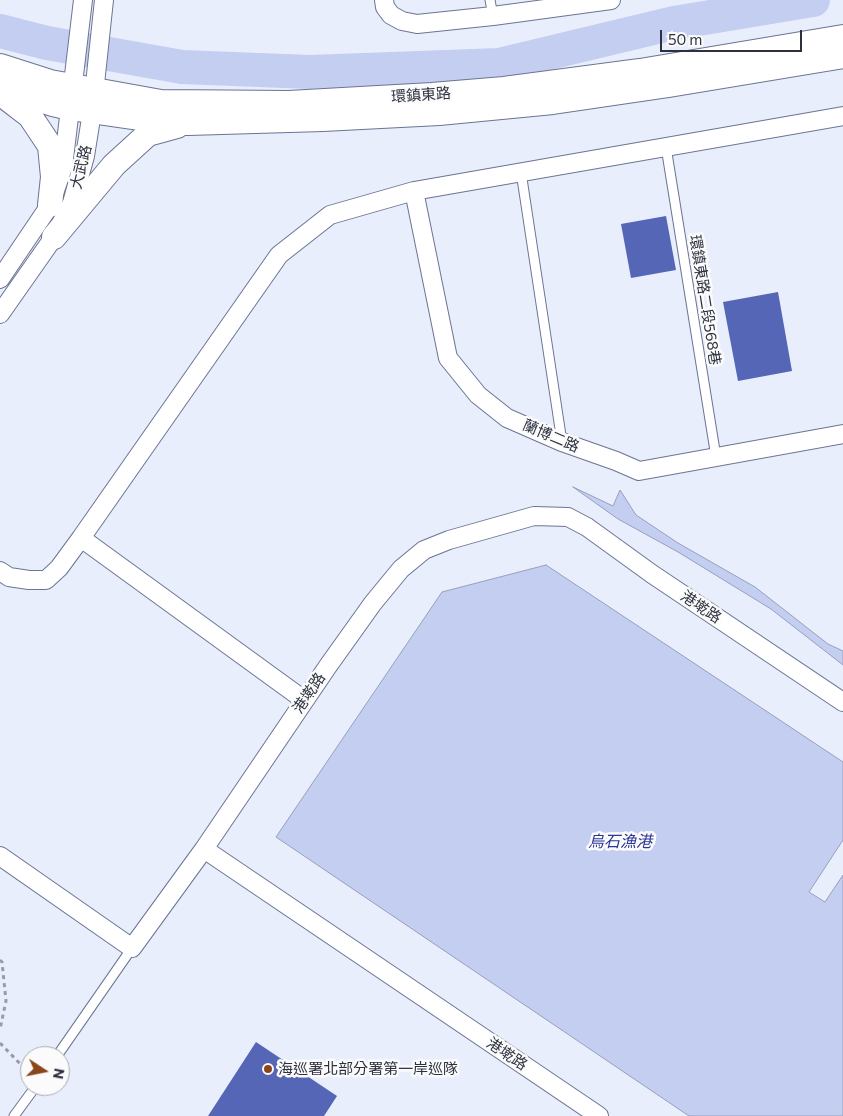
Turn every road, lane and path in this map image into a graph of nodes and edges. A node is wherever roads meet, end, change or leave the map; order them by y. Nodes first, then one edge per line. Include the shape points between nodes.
1 (83, 0) edge
2 (104, 0) edge
3 (384, 0) edge
4 (611, 0) edge
5 (492, 8) edge
6 (843, 36) edge
7 (843, 56) edge
8 (0, 66) edge
9 (0, 87) edge
10 (84, 89) junction
11 (0, 93) edge
12 (843, 116) edge
13 (188, 123) junction
14 (666, 146) junction
15 (521, 172) junction
16 (414, 191) junction
17 (50, 205) junction
18 (54, 237) junction
19 (0, 279) edge
20 (0, 314) edge
21 (843, 434) edge
22 (562, 442) junction
23 (716, 457) junction
24 (82, 538) junction
25 (0, 571) edge
26 (304, 700) junction
27 (843, 702) edge
28 (204, 850) junction
29 (0, 856) edge
30 (132, 948) junction
31 (0, 960) edge
32 (0, 1029) edge
33 (0, 1044) edge
34 (64, 1046) edge
35 (20, 1065) edge
36 (29, 1096) edge
37 (14, 1116) edge
38 (599, 1116) edge

1 - 10 street, 大武路
2 - 10 street, 大武路
3 - 5 street via 384,7 391,15 417,24
4 - 5 street
6 - 10 street, 環鎮東路 via 640,71 432,95 289,102 161,102
7 - 13 street, 環鎮東路 via 543,102 439,113
8 - 10 street, 環鎮東路
9 - 10 street, 環鎮東路 via 53,104
10 - 13 street, 環鎮東路 via 152,120
10 - 17 street, 大武路
10 - 18 street, 大武路 via 85,156 72,203
11 - 17 street via 30,116 50,146 53,177
12 - 14 street
13 - 18 street via 148,134 114,165
14 - 15 street
14 - 23 lane, 環鎮東路二段568巷
15 - 16 street
15 - 22 lane
16 - 22 street, 蘭博二路 via 448,358 478,395 507,418
16 - 24 street via 330,216 280,255
17 - 19 street, 大武路
18 - 20 street, 大武路
21 - 23 street, 蘭博二路
22 - 23 street, 蘭博二路 via 639,471
24 - 25 street via 46,580 8,577
24 - 26 street
26 - 27 street, 港墘路 via 401,569 424,550 534,516 568,516
26 - 28 street, 港墘路
28 - 30 street
28 - 38 street, 港墘路
29 - 30 street
30 - 34 lane
31 - 32 path via 6,1001
33 - 35 path
36 - 37 lane

